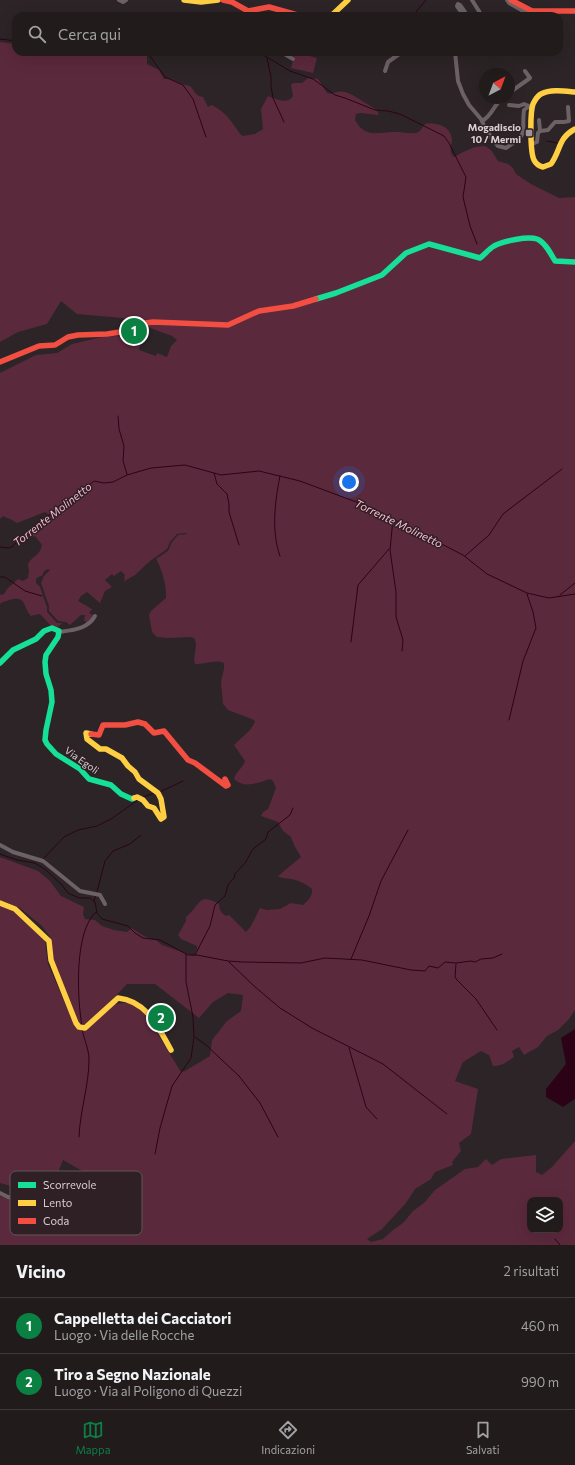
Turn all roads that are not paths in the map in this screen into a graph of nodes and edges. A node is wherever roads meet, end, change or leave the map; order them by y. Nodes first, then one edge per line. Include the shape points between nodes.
1 (119, 0) edge
2 (126, 0) edge
3 (184, 0) edge
4 (218, 0) edge
5 (223, 0) edge
6 (348, 0) edge
7 (472, 0) edge
8 (507, 0) edge
9 (511, 0) edge
10 (575, 11) edge
11 (245, 12) edge
12 (250, 12) edge
13 (287, 12) edge
14 (335, 12) edge
15 (480, 12) edge
16 (525, 12) edge
17 (288, 56) edge
18 (396, 56) edge
19 (456, 56) edge
20 (292, 58) dead end
21 (525, 71) dead end
22 (385, 72) dead end
23 (515, 89) edge
24 (575, 92) edge
25 (496, 104) edge
26 (509, 105) dead end
27 (531, 107) junction
28 (568, 107) dead end
29 (539, 120) dead end
30 (482, 121) junction
31 (575, 129) edge
32 (540, 131) junction
33 (532, 144) junction
34 (575, 262) edge
35 (0, 362) edge
36 (95, 616) dead end
37 (60, 632) junction
38 (0, 663) edge
39 (225, 779) dead end
40 (0, 845) edge
41 (0, 903) edge
42 (105, 904) dead end
43 (170, 1050) dead end
44 (0, 1194) edge
45 (10, 1197) edge

1 - 2 street
3 - 4 street
5 - 11 street via 232,2
6 - 14 street
7 - 15 street
8 - 16 street
9 - 10 street via 532,11
12 - 13 street via 269,7
17 - 20 street
18 - 22 street via 388,62
19 - 30 street via 460,87 468,104
21 - 23 street via 530,78
24 - 27 street via 544,92
25 - 30 street via 490,116
26 - 27 street via 524,104
27 - 30 street via 524,111 522,136 505,148 496,145
27 - 33 street
28 - 32 street via 569,121 555,122 548,130
29 - 32 street
31 - 33 street via 563,137 553,161 547,166 536,164
32 - 33 street via 537,142
34 - 35 street via 555,262 538,239 516,238 500,244 480,258 429,244 406,253 382,275 293,306 259,311 228,325 154,322 139,324 127,331 68,337 55,345 39,346
36 - 37 street via 87,625 72,632
37 - 38 street via 52,628 44,631 36,639 13,650
37 - 39 street, Via Egoli via 48,649 44,666 52,698 45,736 46,743 52,750 85,772 89,779 111,785 132,799 137,797 143,800 154,808 162,819 164,817 158,793 139,779 122,758 87,739 86,733 99,735 103,726 112,724 145,724 154,733 164,731 188,760 226,786 228,785
40 - 42 street via 13,852 43,861 80,891 100,896
41 - 43 street via 15,909 49,941 51,960 79,1027 85,1028 118,998 125,997 148,1013
44 - 45 street

